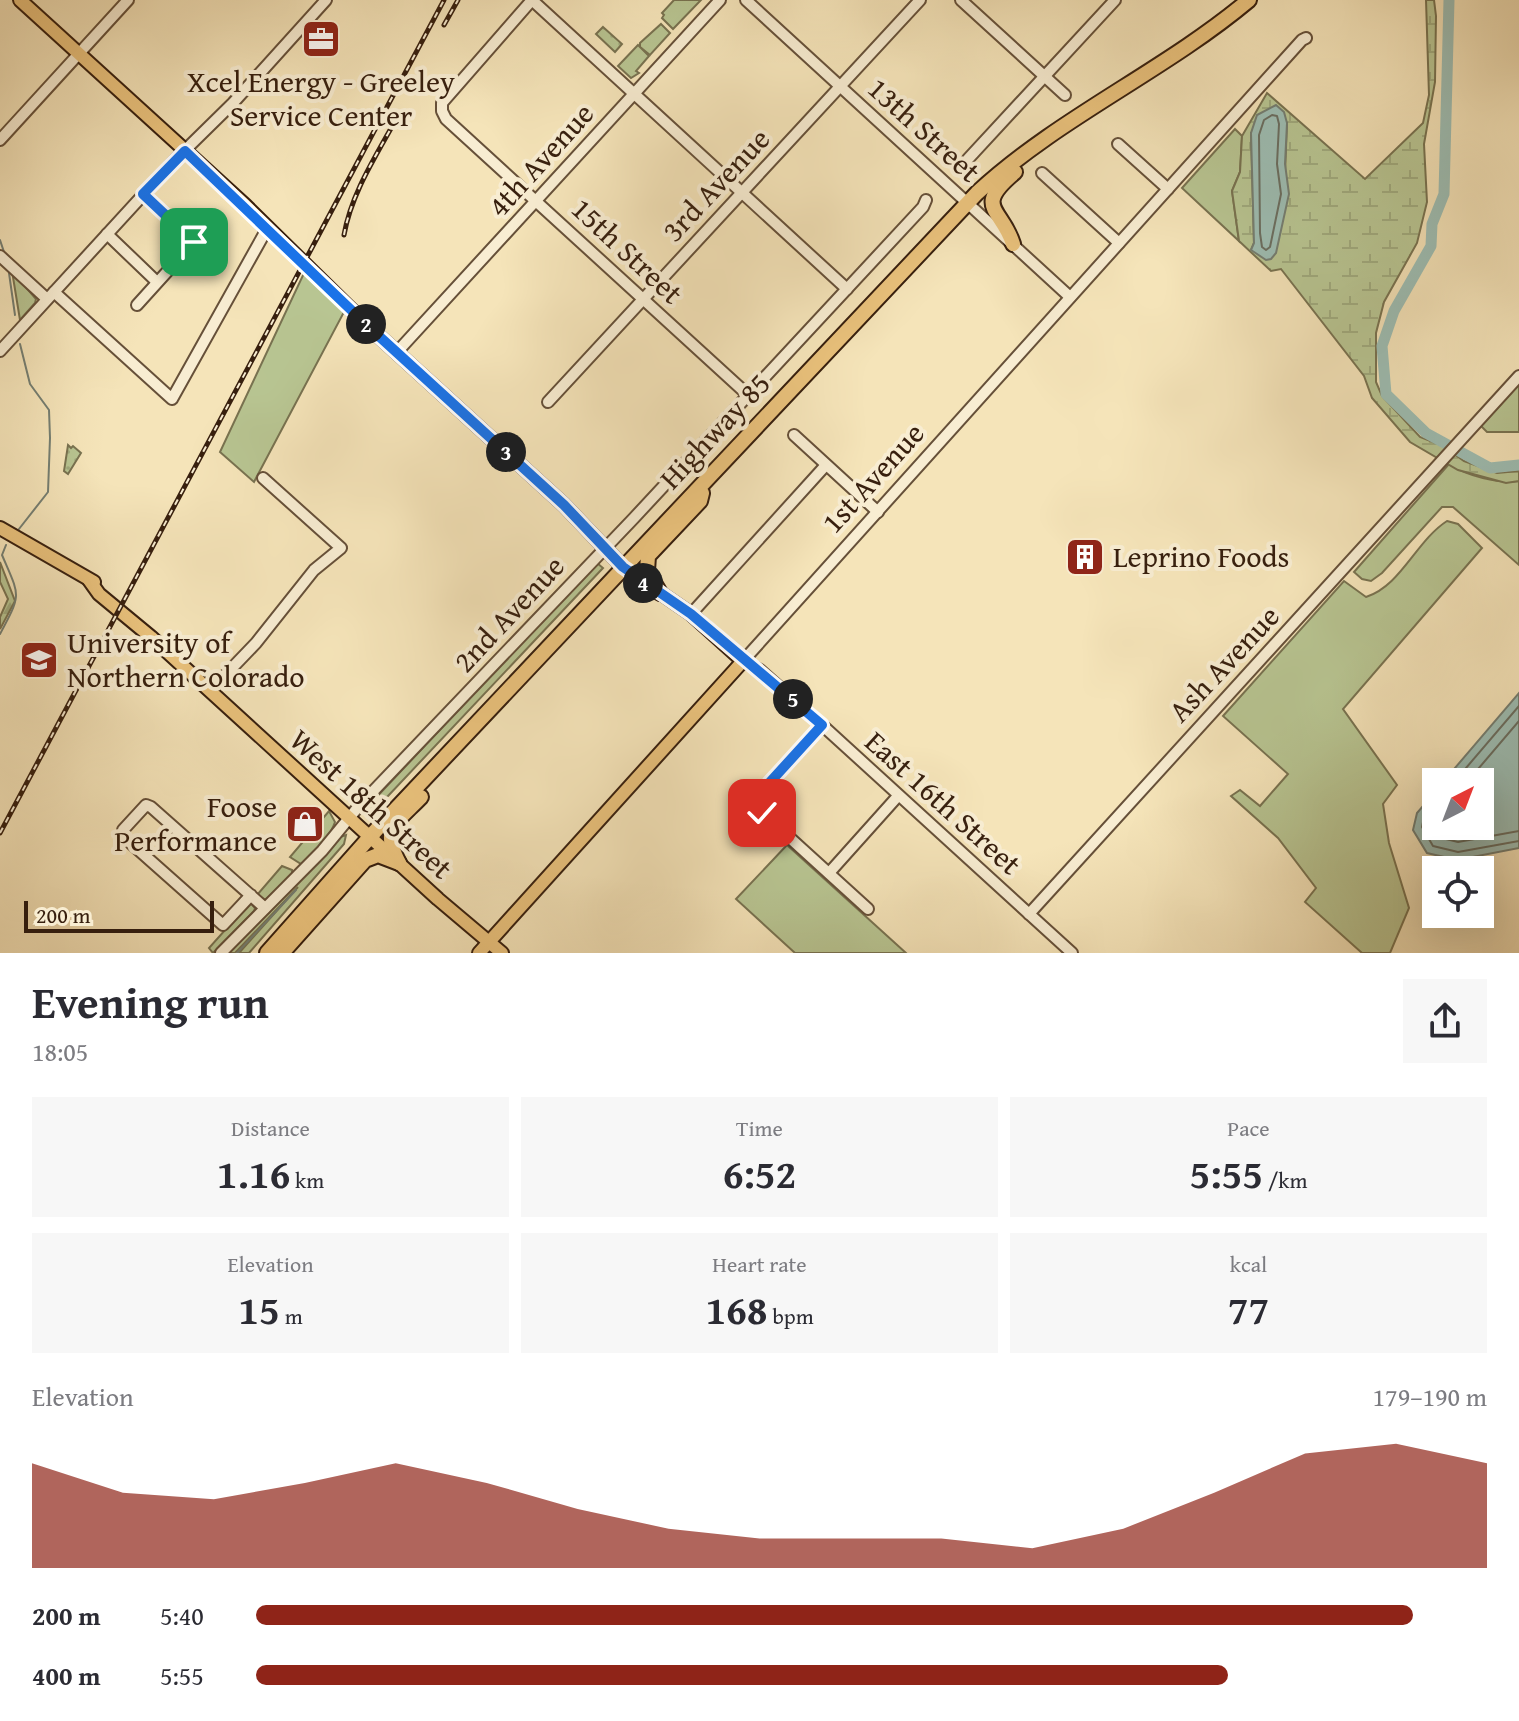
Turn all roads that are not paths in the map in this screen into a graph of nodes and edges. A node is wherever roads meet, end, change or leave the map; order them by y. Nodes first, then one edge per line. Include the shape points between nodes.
1 (20, 0) edge
2 (128, 0) edge
3 (532, 0) edge
4 (720, 0) edge
5 (746, 0) edge
6 (920, 0) edge
7 (961, 0) edge
8 (1115, 0) edge
9 (1249, 0) edge
10 (322, 1) edge
11 (1306, 38) dead end
12 (79, 54) junction
13 (1044, 76) junction
14 (840, 86) junction
15 (634, 94) junction
16 (1065, 95) dead end
17 (1052, 133) junction
18 (0, 140) edge
19 (1118, 144) dead end
20 (185, 151) junction
21 (965, 166) dead end
22 (1042, 173) dead end
23 (1168, 189) junction
24 (742, 193) junction
25 (143, 194) junction
26 (536, 200) junction
27 (926, 200) dead end
28 (968, 202) junction
29 (268, 227) junction
30 (107, 234) junction
31 (1119, 243) junction
32 (1013, 244) junction
33 (0, 256) edge
34 (157, 282) junction
35 (847, 289) junction
36 (51, 296) junction
37 (1070, 297) junction
38 (643, 299) junction
39 (137, 305) dead end
40 (0, 351) edge
41 (397, 352) junction
42 (1519, 376) edge
43 (748, 395) junction
44 (548, 402) dead end
45 (794, 435) dead end
46 (826, 465) junction
47 (263, 478) dead end
48 (705, 481) junction
49 (878, 512) junction
50 (0, 528) edge
51 (605, 548) junction
52 (623, 567) junction
53 (660, 593) junction
54 (691, 614) junction
55 (743, 661) junction
56 (210, 691) junction
57 (822, 725) junction
58 (448, 755) junction
59 (898, 796) junction
60 (349, 819) junction
61 (370, 837) junction
62 (399, 863) junction
63 (829, 873) junction
64 (251, 895) junction
65 (265, 908) junction
66 (868, 909) dead end
67 (1029, 914) junction
68 (489, 941) junction
69 (221, 953) edge
70 (267, 953) edge
71 (282, 953) edge
72 (479, 953) edge
73 (502, 953) edge
74 (1072, 953) edge

1 - 12 main road
2 - 12 street
3 - 15 street
3 - 26 street, 15th Street via 442,108 446,119
4 - 15 street, 4th Avenue
5 - 14 street, 13th Street
6 - 14 street, 3rd Avenue
7 - 13 street
8 - 13 street
9 - 17 highway, Highway 85 via 1180,53
10 - 20 street
11 - 23 street, 1st Avenue
12 - 18 street
12 - 20 main road
13 - 16 street
13 - 21 street
14 - 24 street, 3rd Avenue
14 - 28 street, 13th Street
15 - 24 street
15 - 26 street, 4th Avenue
17 - 28 highway, Highway 85
17 - 32 highway via 1040,152 993,197 994,214 1009,230
19 - 23 street
20 - 25 street
20 - 29 main road
22 - 31 street
23 - 31 street, 1st Avenue
24 - 35 street
24 - 38 street, 3rd Avenue
25 - 30 street
25 - 34 street via 194,242
26 - 38 street, 15th Street
26 - 41 street, 4th Avenue
27 - 35 street, 2nd Avenue
28 - 32 street, 13th Street
28 - 48 highway, Highway 85
29 - 36 street via 172,399
29 - 41 main road
30 - 34 street
30 - 36 street
31 - 37 street, 1st Avenue
32 - 37 street, 13th Street
33 - 36 street
34 - 39 street
35 - 43 street, 2nd Avenue
36 - 40 street
37 - 49 street, 1st Avenue
38 - 43 street, 15th Street
38 - 44 street, 3rd Avenue
41 - 51 main road
42 - 67 street, Ash Avenue
43 - 51 street, 2nd Avenue
45 - 46 street
46 - 49 street
46 - 54 street
47 - 56 street via 341,548 314,570
48 - 52 highway, Highway 85
48 - 53 highway via 700,501 648,556 647,571
49 - 55 street, 1st Avenue
50 - 56 main road, West 18th Street via 104,587
51 - 52 main road
51 - 60 street, 2nd Avenue
52 - 53 main road
52 - 58 highway, Highway 85
53 - 54 main road
54 - 55 main road
55 - 57 street, East 16th Street
55 - 68 main road, 1st Avenue
56 - 60 main road, West 18th Street
57 - 59 street, East 16th Street
57 - 63 street via 762,791 758,805
58 - 61 highway, Highway 85
58 - 62 highway via 442,774 391,832 390,845
59 - 63 street
59 - 67 street, East 16th Street
60 - 61 main road, West 18th Street
60 - 65 street, 2nd Avenue
61 - 62 main road, West 18th Street
61 - 70 highway, Highway 85
62 - 68 main road, West 18th Street
62 - 71 highway via 378,855 365,860
63 - 66 street
64 - 64 street via 223,925 125,838 123,830 146,805 151,807
64 - 65 street
65 - 69 street, 2nd Avenue
67 - 74 street, East 16th Street
68 - 72 main road, 1st Avenue
68 - 73 main road, West 18th Street

